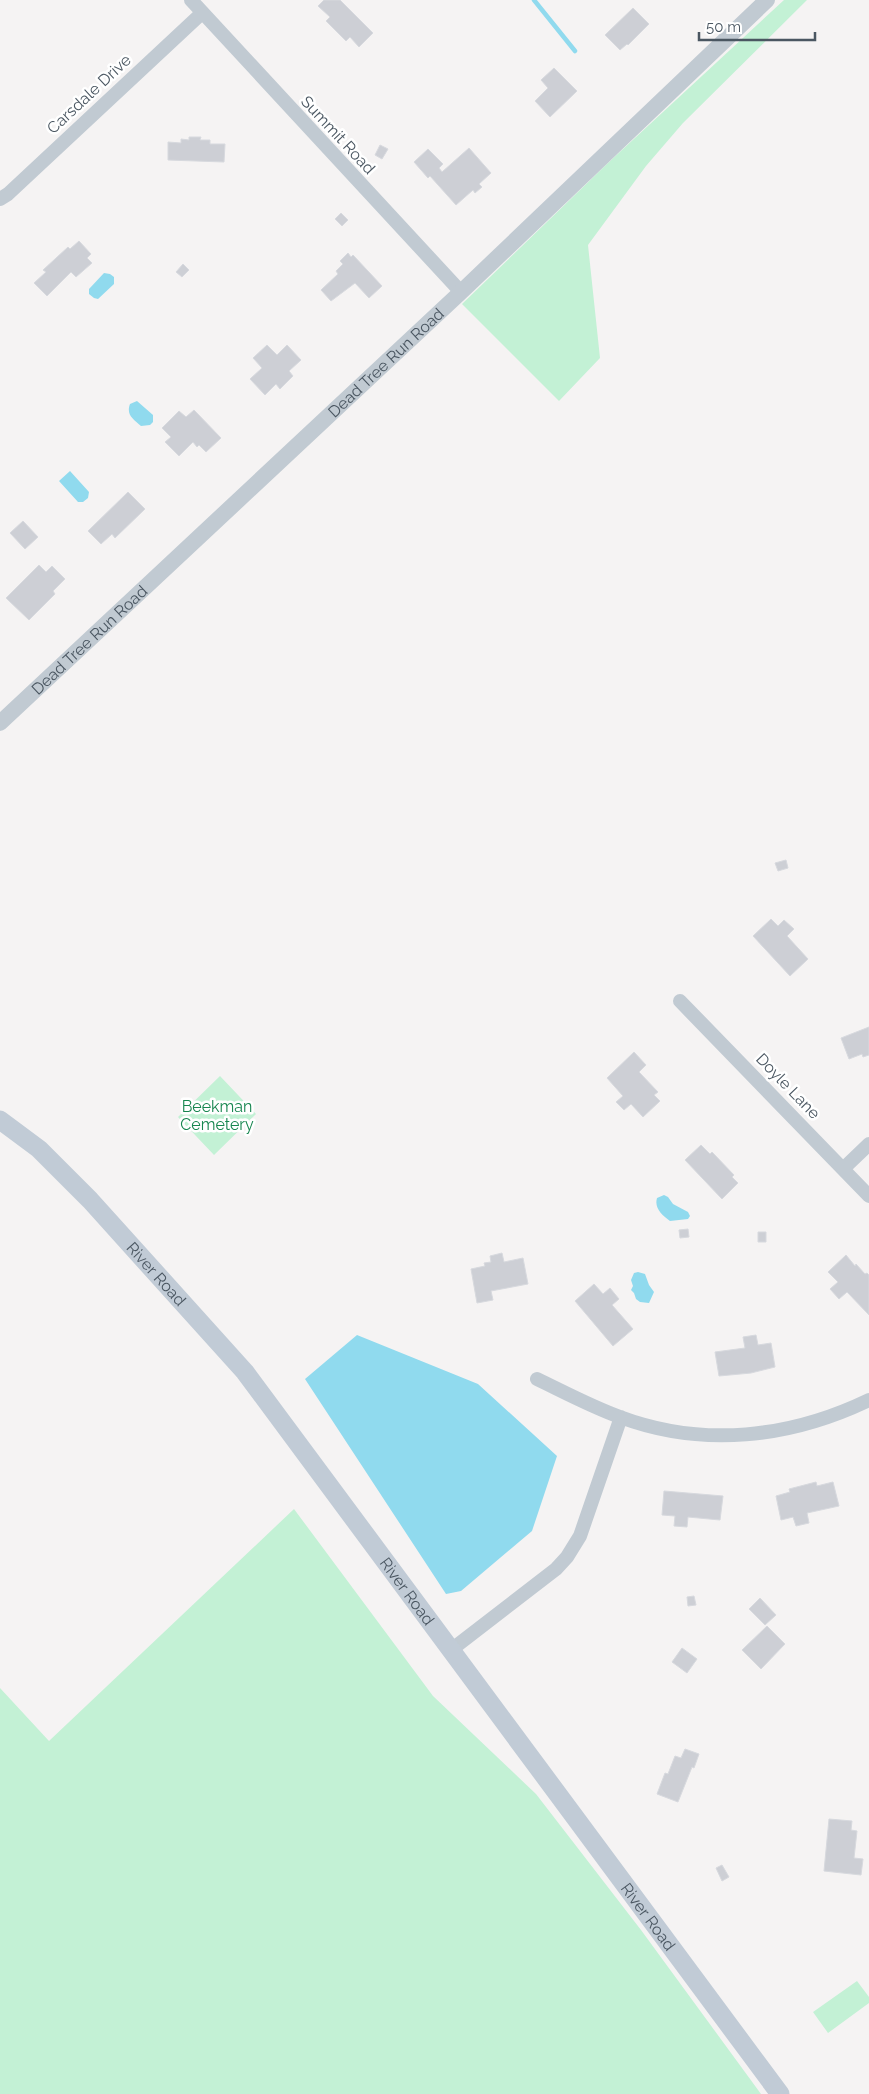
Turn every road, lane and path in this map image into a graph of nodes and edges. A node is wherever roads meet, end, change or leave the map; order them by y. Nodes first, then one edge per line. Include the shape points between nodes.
1 (191, 0) edge
2 (767, 0) edge
3 (202, 13) junction
4 (0, 199) edge
5 (460, 292) junction
6 (0, 723) edge
7 (680, 1001) dead end
8 (0, 1120) edge
9 (869, 1144) edge
10 (844, 1168) junction
11 (869, 1196) edge
12 (536, 1379) dead end
13 (869, 1400) edge
14 (620, 1417) junction
15 (451, 1650) junction
16 (780, 2094) edge

1 - 3 street, Summit Road
2 - 5 street, Dead Tree Run Road
3 - 4 street, Carsdale Drive
3 - 5 street, Summit Road
5 - 6 street, Dead Tree Run Road
7 - 10 street, Doyle Lane
8 - 15 main road, River Road via 39,1149 90,1200 245,1372
9 - 10 street
10 - 11 street, Doyle Lane
12 - 14 street
13 - 14 street via 841,1414 779,1432 744,1435 672,1431
14 - 15 street via 580,1536 567,1557
15 - 16 main road, River Road

